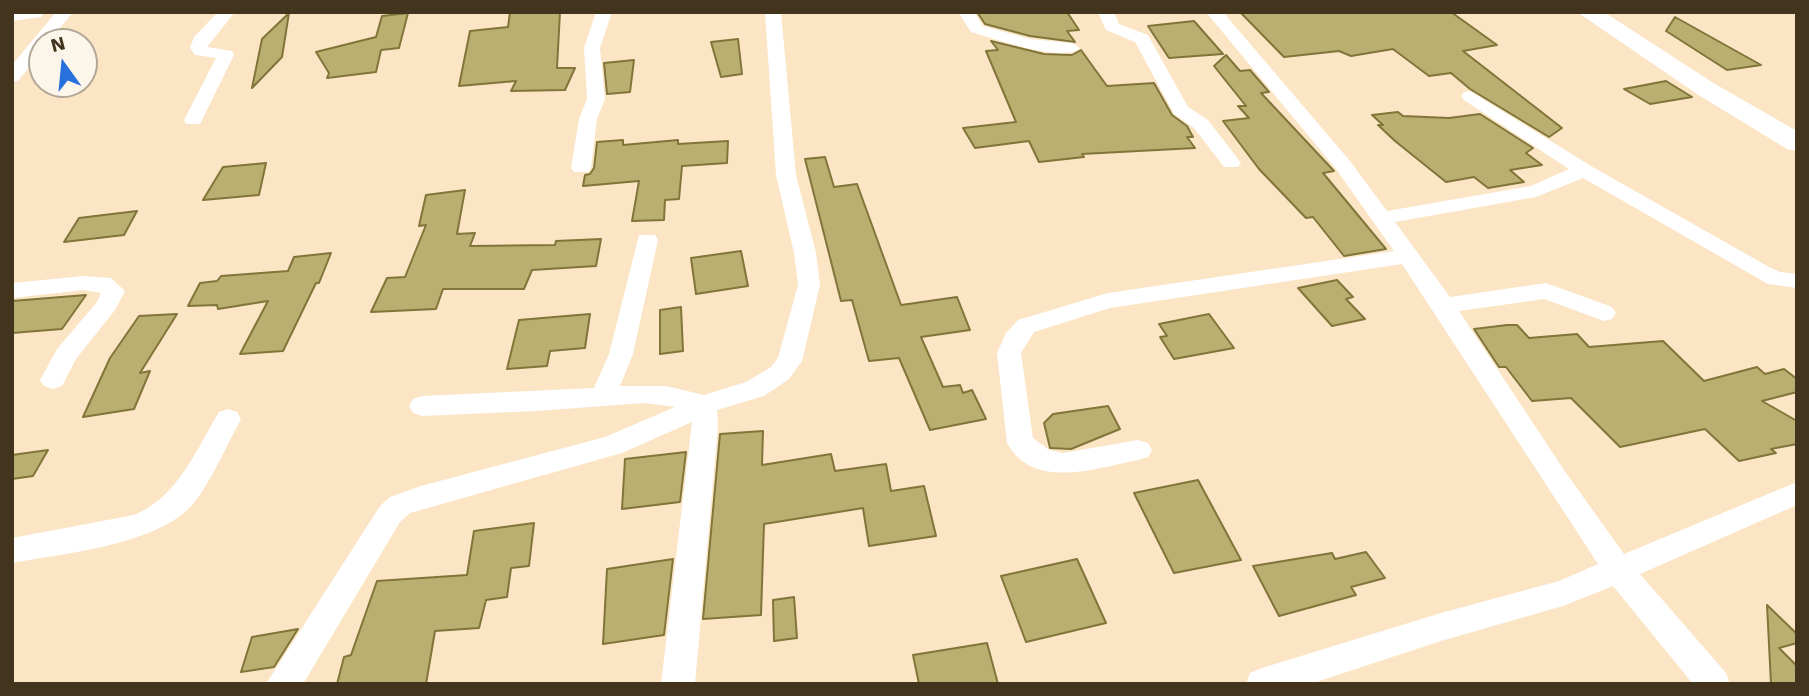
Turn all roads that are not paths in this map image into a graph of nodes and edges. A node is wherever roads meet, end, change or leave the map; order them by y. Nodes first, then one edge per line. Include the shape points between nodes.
1 (33, 12) edge
2 (65, 12) edge
3 (227, 12) edge
4 (604, 12) edge
5 (773, 12) edge
6 (966, 12) edge
7 (1106, 12) edge
8 (1214, 12) edge
9 (1588, 12) edge
10 (1607, 12) edge
11 (12, 13) edge
12 (1072, 48) dead end
13 (12, 77) edge
14 (1470, 96) dead end
15 (193, 120) dead end
16 (1797, 131) edge
17 (1797, 143) edge
18 (1231, 163) dead end
19 (581, 168) dead end
20 (1584, 170) junction
21 (1382, 218) junction
22 (647, 240) dead end
23 (1409, 256) junction
24 (1797, 281) edge
25 (12, 291) edge
26 (1444, 306) junction
27 (1604, 313) dead end
28 (53, 380) dead end
29 (603, 396) junction
30 (704, 405) junction
31 (422, 406) dead end
32 (228, 419) dead end
33 (1138, 450) dead end
34 (1797, 493) edge
35 (12, 551) edge
36 (1619, 572) junction
37 (282, 684) edge
38 (678, 684) edge
39 (1262, 684) edge
40 (1714, 684) edge

1 - 11 street
2 - 13 street
3 - 15 street via 200,41 201,51 226,55
4 - 19 street via 592,48 596,99 588,119
5 - 30 street via 786,175 809,285 790,361 780,373 755,388
6 - 12 street via 977,29 1029,44
7 - 18 street via 1112,27 1142,39 1181,110 1200,124
8 - 21 street
9 - 17 street
10 - 16 street
14 - 20 street
20 - 21 street via 1536,191
20 - 24 street via 1761,272
21 - 23 street
22 - 29 street via 621,354
23 - 26 street
23 - 33 street via 1108,302 1026,326 1009,352 1020,443 1041,459 1063,464
25 - 28 street via 84,283 103,283 113,291
26 - 27 street via 1546,291
26 - 36 street
29 - 30 street via 666,395
29 - 31 street
30 - 37 street via 612,446 400,505
30 - 38 street
32 - 35 street via 186,493 157,518
34 - 36 street
36 - 39 street
36 - 40 street

